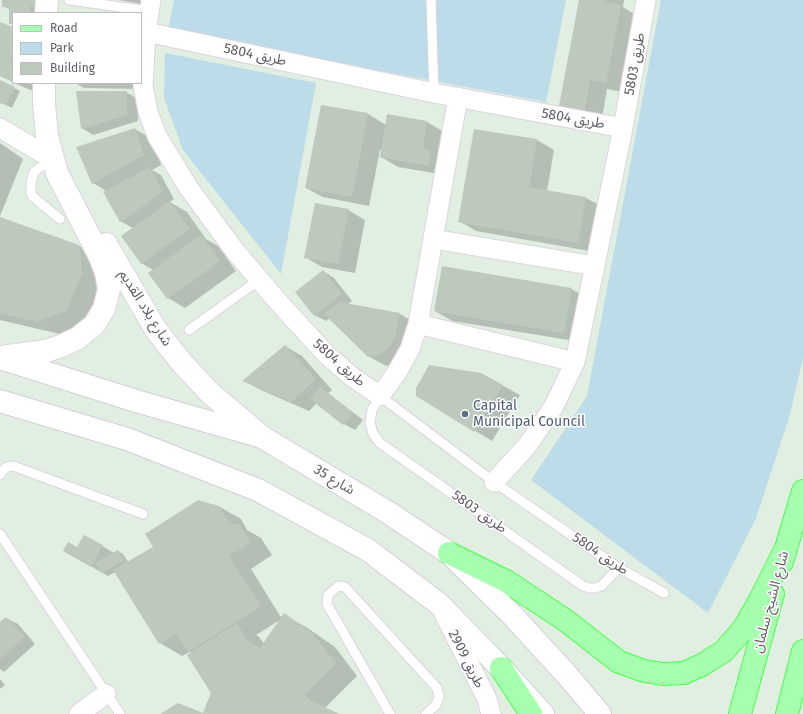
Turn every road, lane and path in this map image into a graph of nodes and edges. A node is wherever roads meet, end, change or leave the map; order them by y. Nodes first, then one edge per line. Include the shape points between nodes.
1 (47, 0) edge
2 (69, 0) edge
3 (431, 0) edge
4 (646, 0) edge
5 (151, 6) edge
6 (46, 12) edge
7 (146, 32) junction
8 (44, 84) edge
9 (434, 93) junction
10 (458, 98) junction
11 (0, 128) edge
12 (623, 128) junction
13 (54, 160) junction
14 (60, 219) dead end
15 (433, 239) junction
16 (595, 266) junction
17 (259, 280) junction
18 (418, 324) junction
19 (189, 330) dead end
20 (0, 358) edge
21 (575, 362) junction
22 (380, 396) junction
23 (0, 401) edge
24 (262, 437) junction
25 (0, 475) edge
26 (494, 482) junction
27 (803, 491) edge
28 (143, 514) dead end
29 (0, 534) edge
30 (786, 548) junction
31 (449, 553) junction
32 (619, 568) junction
33 (664, 593) dead end
34 (439, 604) junction
35 (803, 651) edge
36 (501, 668) junction
37 (106, 694) junction
38 (79, 714) edge
39 (120, 714) edge
40 (390, 714) edge
41 (426, 714) edge
42 (491, 714) edge
43 (531, 714) edge
44 (543, 714) edge
45 (600, 714) edge
46 (740, 714) edge
47 (786, 714) edge

1 - 6 main road
2 - 5 lane
3 - 9 lane
4 - 12 street, طريق 5803
5 - 7 street, طريق 5804
7 - 9 street, طريق 5804
7 - 17 street, طريق 5804 via 143,86 148,112 157,136 188,187
8 - 13 main road, شارع بلاد القديم via 47,136
9 - 10 street, طريق 5804
10 - 12 street, طريق 5804
10 - 15 street
11 - 13 street
12 - 16 street, طريق 5803
13 - 14 lane via 34,172 31,192 32,196
13 - 20 main road, شارع بلاد القديم via 60,178 106,273 108,289 104,309 94,325 78,338 46,351
13 - 24 main road, شارع بلاد القديم via 63,170 156,330 210,393
15 - 16 street
15 - 18 street
16 - 21 street, طريق 5803
17 - 19 lane
17 - 22 street, طريق 5804 via 326,354 351,376
18 - 21 street
18 - 22 street via 410,349
20 - 24 main road, شارع 35
21 - 26 street, طريق 5803 via 554,406 527,446
22 - 26 lane, طريق 5804
22 - 32 lane, طريق 5803 via 372,410 370,422 373,434 380,443 583,586 601,586
23 - 34 main road via 127,439 258,490 368,550
24 - 31 main road, شارع 35 via 389,513
25 - 28 lane via 5,468 16,467
26 - 32 lane, طريق 5804
27 - 30 main road, شارع الشيخ سلمان
29 - 37 lane
30 - 31 main road via 744,628 724,651 702,666 684,673 664,674 644,671 619,662 565,620 506,581
30 - 46 main road, شارع الشيخ سلمان
31 - 45 main road, شارع 35 via 513,616
32 - 33 lane, طريق 5804
34 - 36 main road
34 - 42 street, طريق 2909 via 487,699
35 - 47 main road
36 - 43 main road
36 - 44 main road
37 - 38 street
37 - 39 lane
40 - 41 lane via 327,604 328,595 338,586 345,587 437,688 439,697 436,705

